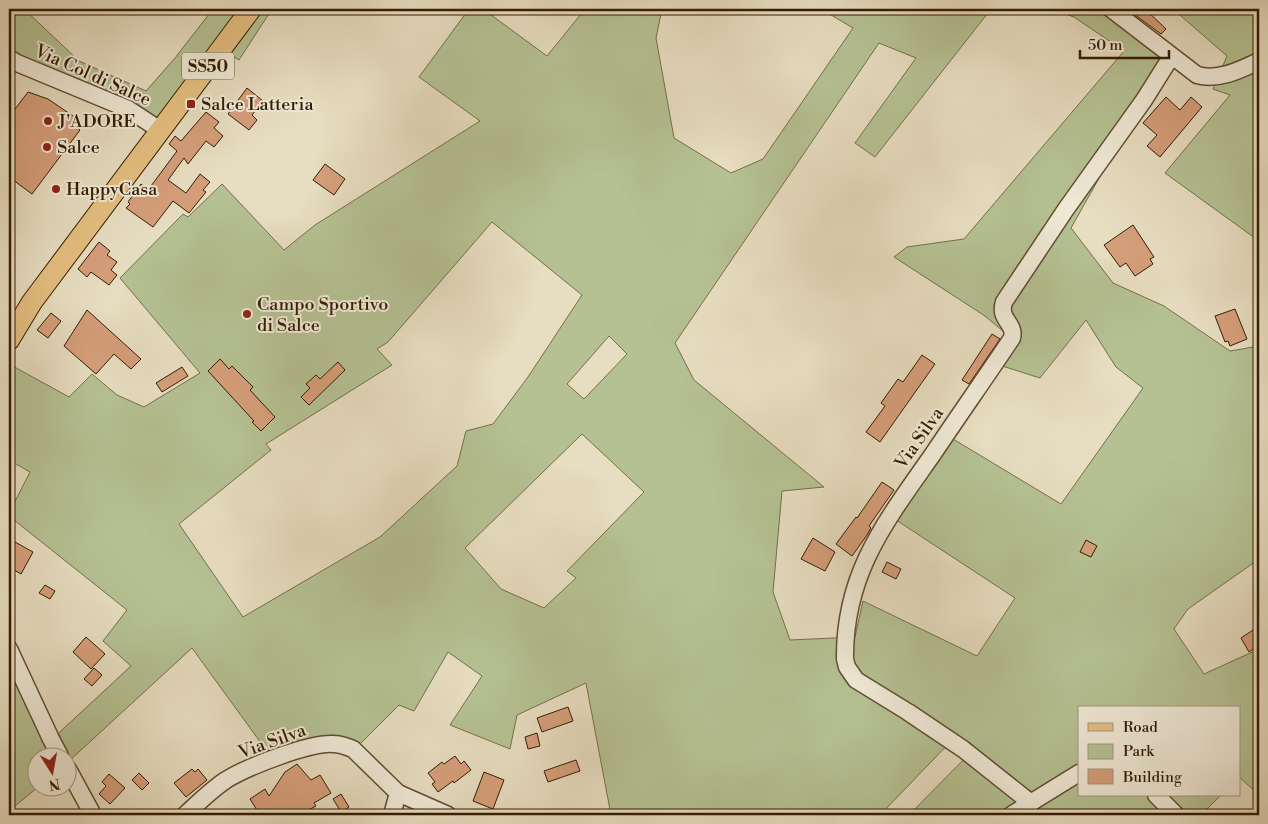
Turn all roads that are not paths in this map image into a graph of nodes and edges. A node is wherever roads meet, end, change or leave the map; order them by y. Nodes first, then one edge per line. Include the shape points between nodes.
1 (251, 9) edge
2 (1111, 9) edge
3 (1171, 57) junction
4 (9, 58) edge
5 (1259, 61) edge
6 (160, 130) junction
7 (9, 340) edge
8 (9, 649) edge
9 (54, 746) edge
10 (1078, 774) edge
11 (78, 787) edge
12 (398, 793) junction
13 (1157, 796) edge
14 (1031, 803) junction
15 (93, 815) edge
16 (185, 815) edge
17 (392, 815) edge
18 (448, 815) edge
19 (1011, 815) edge
20 (1176, 815) edge

1 - 6 main road, SS50
2 - 3 street
3 - 5 street via 1207,78
3 - 14 street, Via Silva via 1004,302 1003,316 1013,330 1012,338 887,519 862,567 850,606 845,659 852,676 963,749
4 - 6 street, Via Col di Salce via 128,109
6 - 7 main road, SS50 via 32,302
8 - 9 street
10 - 14 street
11 - 15 street
12 - 16 street, Via Silva via 353,749 328,744 296,750 236,774
12 - 17 street
12 - 18 street, Via Silva
13 - 20 street
14 - 19 street

